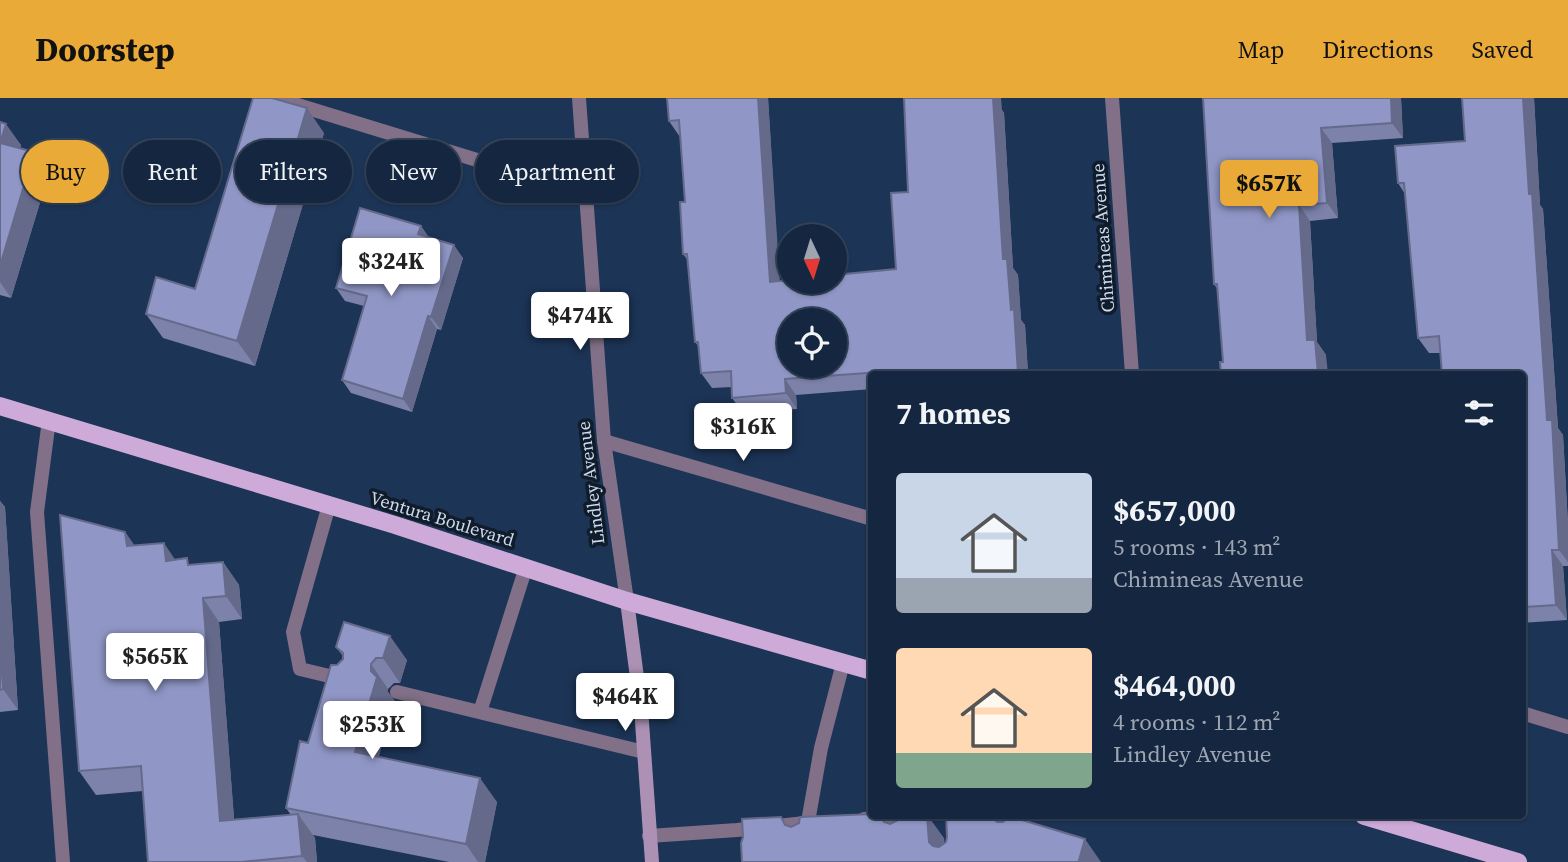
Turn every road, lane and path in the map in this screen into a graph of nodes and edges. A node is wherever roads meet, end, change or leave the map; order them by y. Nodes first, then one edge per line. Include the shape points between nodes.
1 (275, 98) edge
2 (579, 98) edge
3 (1112, 98) edge
4 (582, 140) edge
5 (475, 159) edge
6 (587, 203) edge
7 (1132, 371) edge
8 (0, 406) edge
9 (49, 420) junction
10 (604, 440) junction
11 (329, 505) junction
12 (868, 518) edge
13 (526, 567) junction
14 (626, 601) junction
15 (843, 663) junction
16 (868, 670) edge
17 (351, 681) edge
18 (397, 692) dead end
19 (481, 712) junction
20 (1526, 714) edge
21 (1568, 727) edge
22 (644, 752) junction
23 (909, 819) edge
24 (1374, 819) edge
25 (808, 822) junction
26 (649, 836) junction
27 (808, 842) edge
28 (63, 862) edge
29 (652, 862) edge
30 (1518, 862) edge

1 - 5 street
2 - 4 street, Lindley Avenue
3 - 7 street, Chimineas Avenue
6 - 10 street, Lindley Avenue
8 - 9 main road, Ventura Boulevard
9 - 11 main road, Ventura Boulevard
9 - 28 street via 37,512
10 - 12 street
10 - 14 street, Lindley Avenue
11 - 13 main road, Ventura Boulevard
11 - 17 street via 293,632 300,669
13 - 14 main road, Ventura Boulevard
13 - 19 street
14 - 15 main road, Ventura Boulevard
14 - 22 main road, Lindley Avenue
15 - 16 main road, Ventura Boulevard
15 - 25 street
18 - 19 street
19 - 22 street
20 - 21 street
22 - 26 main road, Lindley Avenue
23 - 25 street
24 - 30 main road
25 - 26 street via 750,834
25 - 27 street
26 - 29 main road, Lindley Avenue

